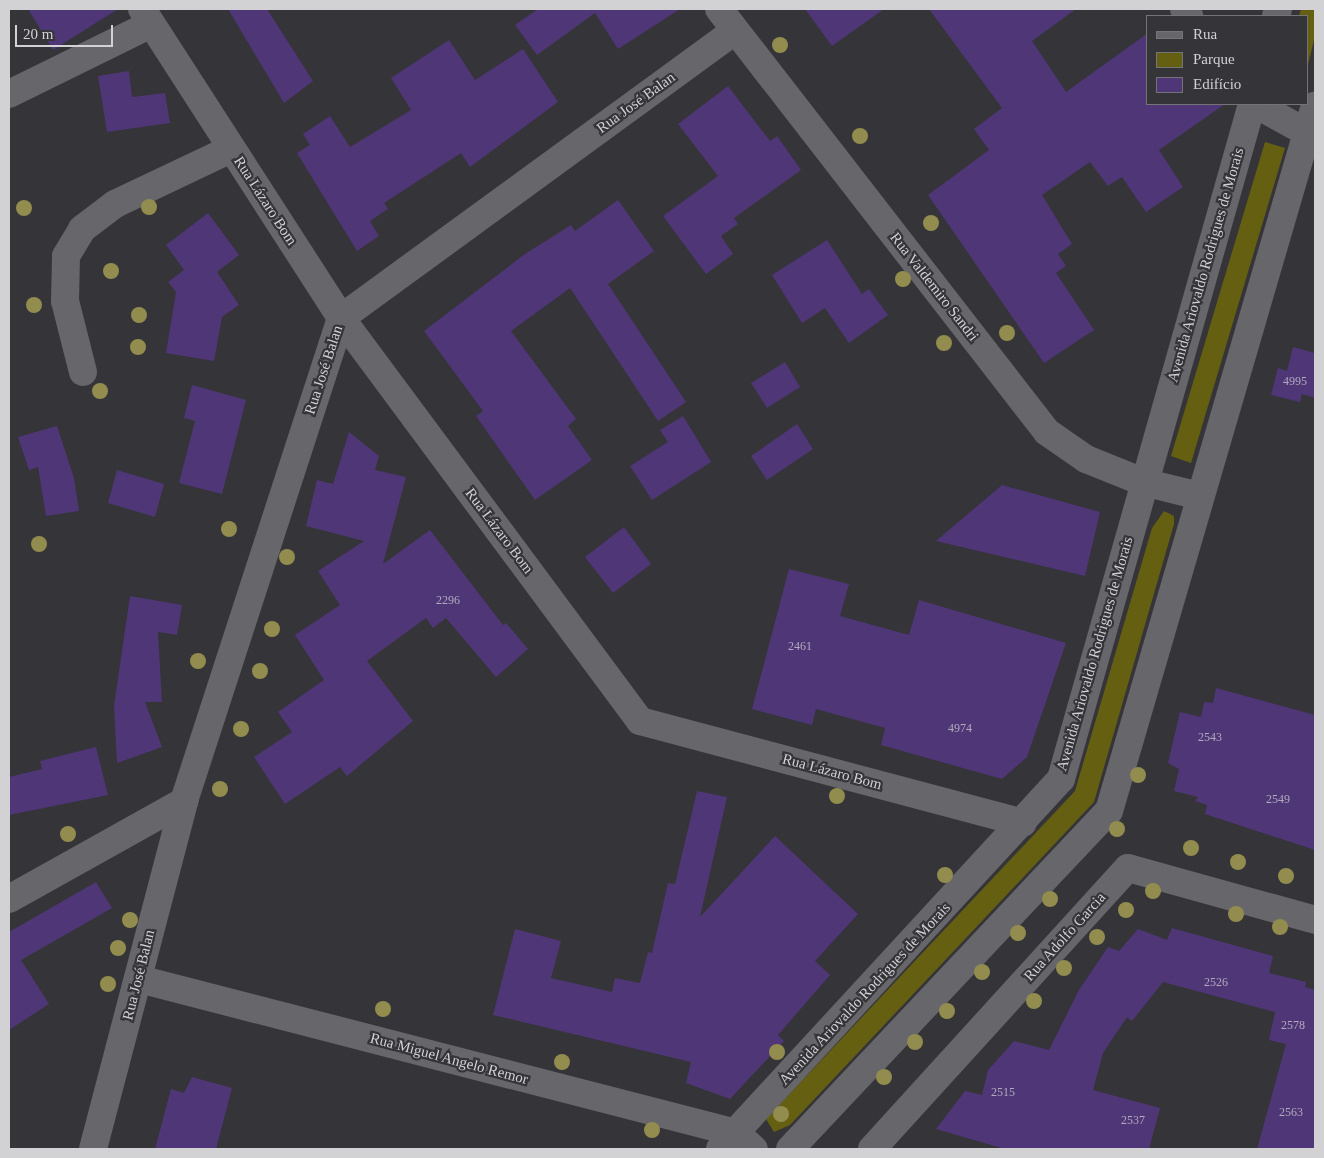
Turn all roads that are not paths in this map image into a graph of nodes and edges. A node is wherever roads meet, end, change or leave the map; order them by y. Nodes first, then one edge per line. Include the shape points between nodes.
1 (719, 9) edge
2 (146, 16) edge
3 (735, 31) junction
4 (9, 94) edge
5 (1254, 105) edge
6 (1256, 105) edge
7 (1315, 105) edge
8 (1311, 136) edge
9 (231, 149) junction
10 (341, 318) junction
11 (83, 372) dead end
12 (1144, 482) junction
13 (1200, 496) junction
14 (184, 801) junction
15 (1023, 823) junction
16 (9, 899) edge
17 (1315, 920) edge
18 (139, 979) junction
19 (737, 1144) edge
20 (94, 1149) edge
21 (790, 1149) edge
22 (872, 1149) edge

1 - 3 street, Rua Valdemiro Sandri
2 - 4 street
2 - 9 street, Rua Lázaro Bom
3 - 10 street, Rua José Balan
3 - 12 street, Rua Valdemiro Sandri via 1047,432 1086,459
5 - 12 street, Avenida Ariovaldo Rodrigues de Morais
6 - 8 street
7 - 8 street
8 - 13 street
9 - 10 street, Rua Lázaro Bom
9 - 11 street via 115,204 82,229 66,256 65,301
10 - 14 street, Rua José Balan
10 - 15 street, Rua Lázaro Bom via 640,721
12 - 13 street, Rua Valdemiro Sandri
12 - 15 street, Avenida Ariovaldo Rodrigues de Morais via 1061,778
13 - 21 street via 1109,811
14 - 16 street
14 - 18 street, Rua José Balan
15 - 19 street, Avenida Ariovaldo Rodrigues de Morais
17 - 22 street, Rua Adolfo Garcia via 1128,868
18 - 19 street, Rua Miguel Angelo Remor
18 - 20 street, Rua José Balan

